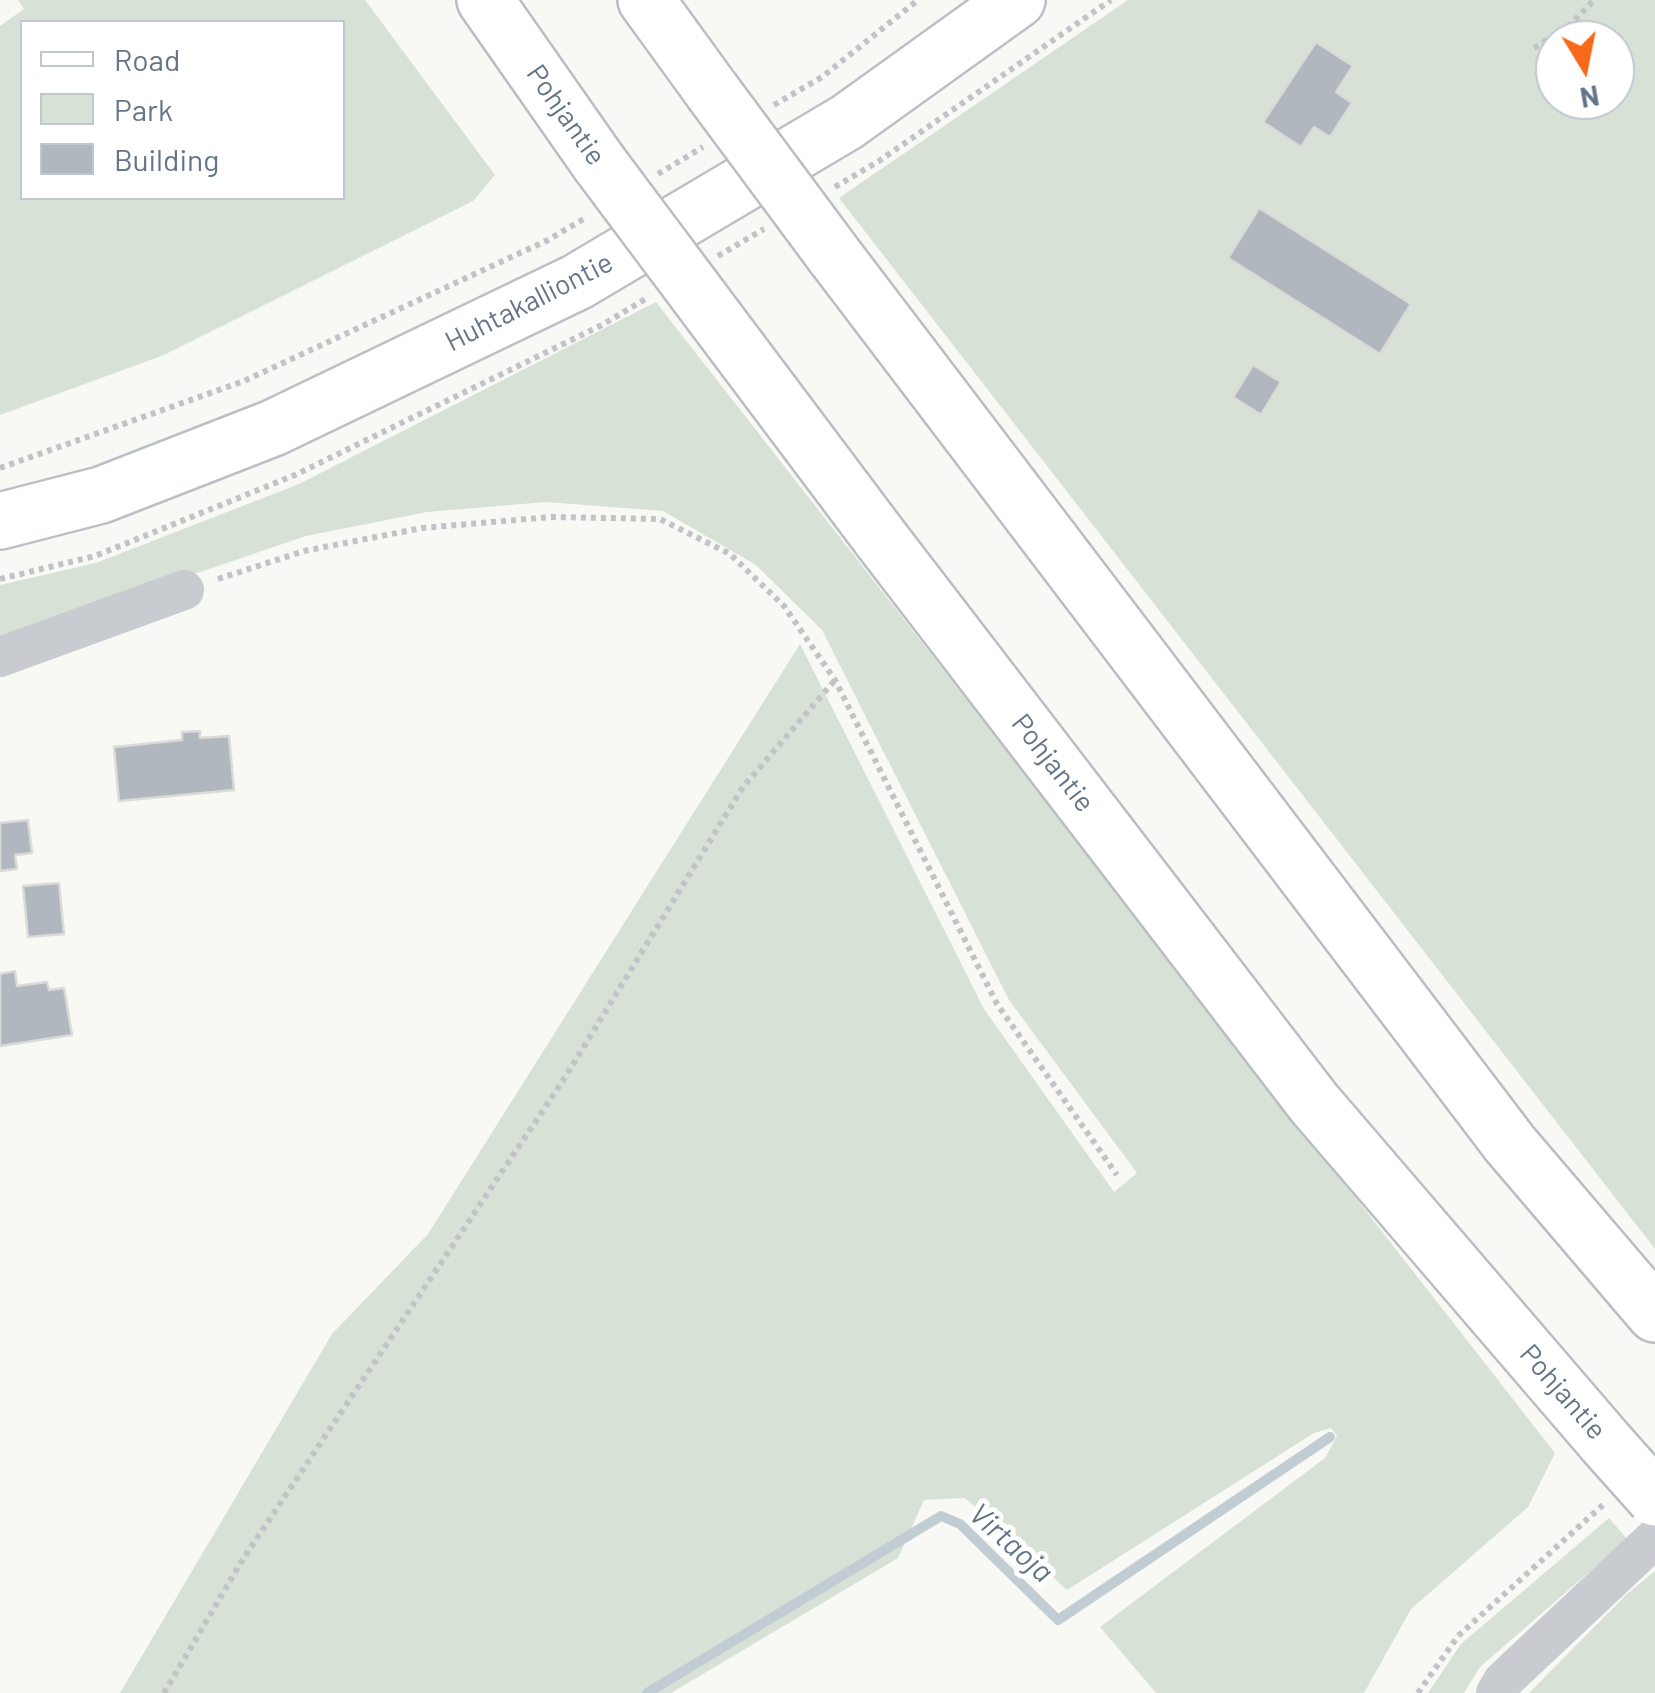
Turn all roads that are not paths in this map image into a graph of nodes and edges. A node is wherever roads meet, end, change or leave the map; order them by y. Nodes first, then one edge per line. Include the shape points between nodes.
1 (485, 0) edge
2 (646, 0) edge
3 (1016, 0) edge
4 (0, 521) edge
5 (184, 590) road end
6 (0, 657) edge
7 (1655, 1314) edge
8 (1634, 1497) edge
9 (1655, 1538) edge
10 (1496, 1693) edge

1 - 8 main road, Pohjantie, bridge via 599,187 718,322 1314,1103 1606,1443
2 - 7 main road, bridge via 716,114 833,254 1510,1144
3 - 4 main road, Huhtakalliontie via 846,122 577,282 272,428 101,495
5 - 6 street
9 - 10 street

